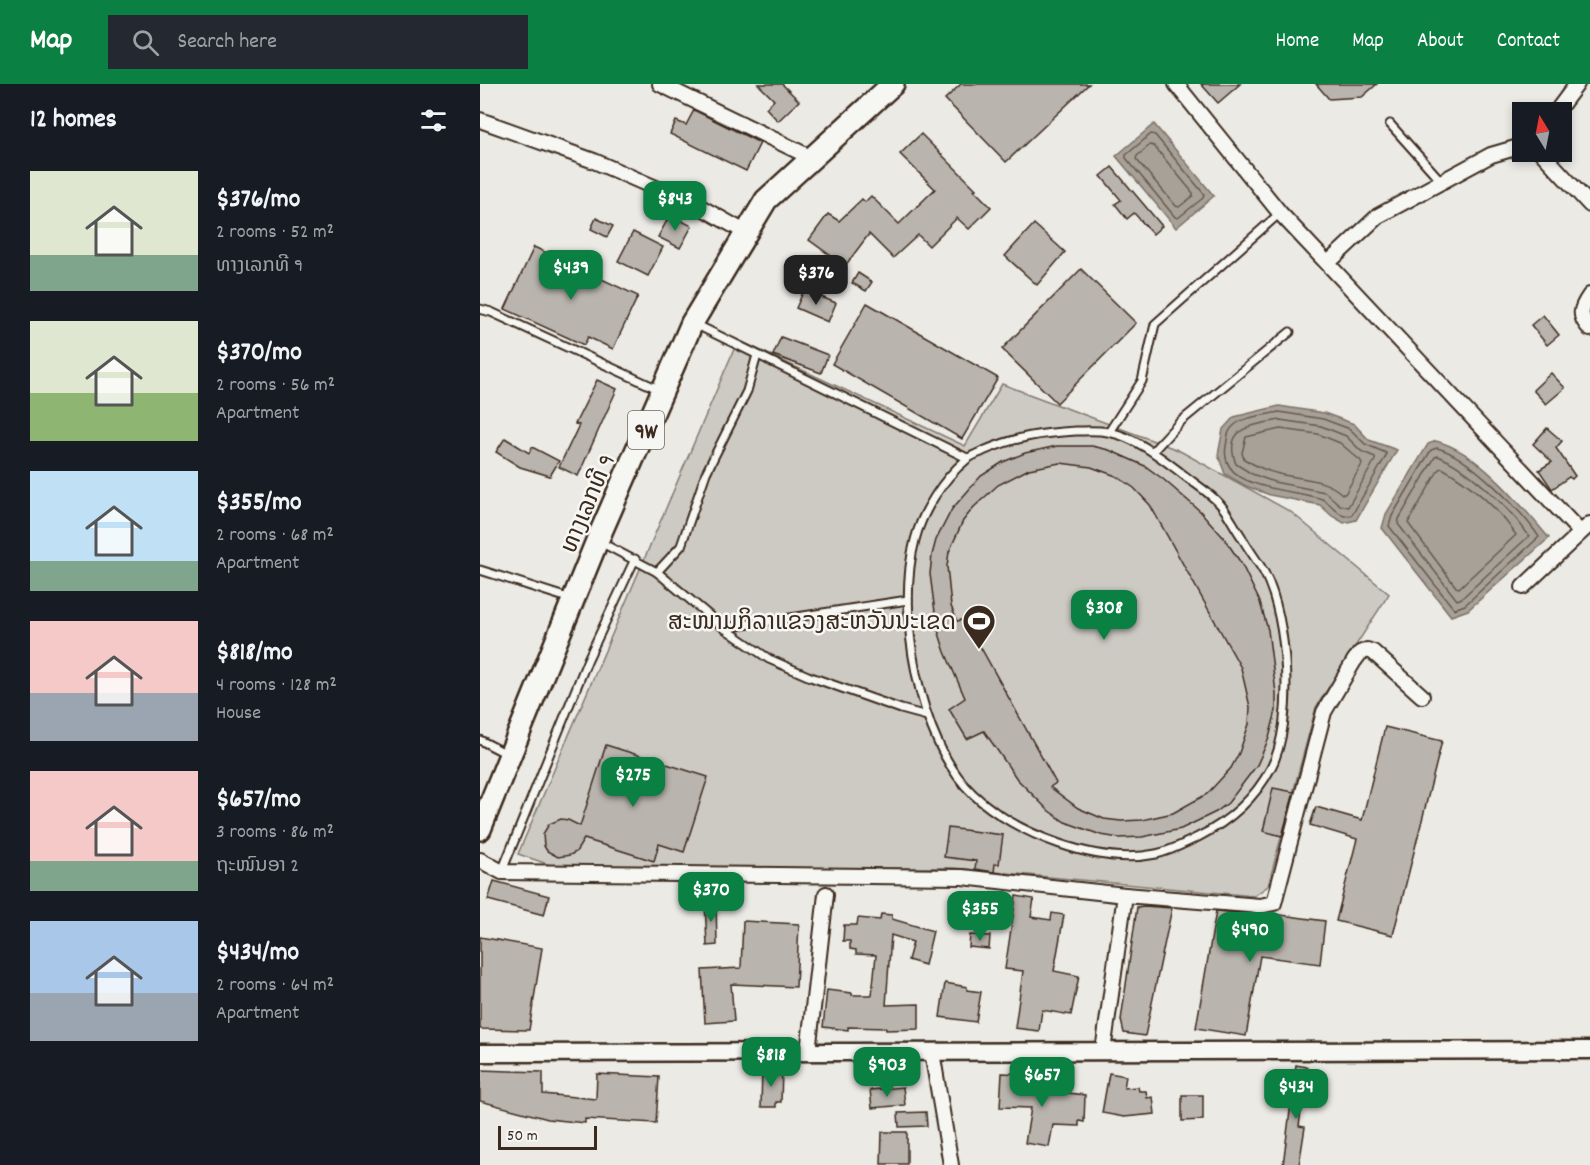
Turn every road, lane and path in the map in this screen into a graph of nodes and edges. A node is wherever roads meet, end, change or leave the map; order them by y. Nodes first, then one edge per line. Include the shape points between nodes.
1 (660, 84) edge
2 (892, 84) edge
3 (1176, 84) edge
4 (1577, 84) edge
5 (1564, 102) edge
6 (480, 120) edge
7 (1390, 124) dead end
8 (1512, 149) edge
9 (812, 158) junction
10 (1550, 162) edge
11 (1442, 182) junction
12 (1590, 205) edge
13 (1280, 213) junction
14 (745, 232) junction
15 (1328, 263) junction
16 (1590, 296) edge
17 (480, 309) edge
18 (692, 323) junction
19 (1590, 329) edge
20 (1290, 333) dead end
21 (757, 355) junction
22 (663, 391) junction
23 (1109, 432) junction
24 (1153, 452) junction
25 (967, 458) junction
26 (1585, 528) edge
27 (597, 541) junction
28 (635, 559) junction
29 (480, 570) edge
30 (657, 572) junction
31 (1523, 586) dead end
32 (574, 600) junction
33 (908, 600) junction
34 (724, 628) junction
35 (1422, 696) dead end
36 (927, 716) junction
37 (480, 740) edge
38 (510, 755) junction
39 (480, 829) edge
40 (480, 860) edge
41 (502, 872) junction
42 (826, 894) dead end
43 (1125, 895) junction
44 (1590, 1050) edge
45 (1103, 1051) junction
46 (808, 1052) junction
47 (932, 1052) junction
48 (480, 1053) edge
49 (951, 1165) edge

1 - 9 street
2 - 9 main road, ທາງເລກທີ 9 / 9W
3 - 13 street
4 - 5 street
6 - 14 street via 604,166 704,209
7 - 11 lane
8 - 11 street via 1491,155
9 - 14 main road, ທາງເລກທີ 9 / 9W via 766,200
10 - 12 street
11 - 15 street via 1378,216
13 - 15 street
13 - 23 lane via 1155,324 1142,381
14 - 18 main road, ທາງເລກທີ 9 / 9W
15 - 26 street
16 - 19 street via 1580,314
17 - 22 lane
18 - 21 lane
18 - 22 main road, ທາງເລກທີ 9 / 9W
20 - 24 lane via 1180,422
21 - 25 lane
21 - 30 lane via 747,391 706,472 681,546
22 - 27 main road, ທາງເລກທີ 9 / 9W
23 - 24 lane
23 - 25 lane via 1036,434
24 - 36 lane via 1220,504 1266,576 1277,610 1286,683 1283,720 1272,766 1248,804 1204,834 1156,854 1105,854 1074,848 1018,826 972,793 942,751
25 - 33 lane via 944,483 924,517 915,540
26 - 31 street
27 - 28 lane
27 - 32 main road, ທາງເລກທີ 9 / 9W
28 - 30 lane
28 - 41 lane via 588,659
29 - 32 lane
30 - 34 lane
32 - 38 main road, ທາງເລກທີ 9 / 9W
33 - 34 lane
33 - 36 lane via 909,630
34 - 36 lane via 769,659 808,676
35 - 43 street via 1373,652 1360,653 1354,661 1324,712 1274,903 1260,906
37 - 38 lane
38 - 39 main road, ທາງເລກທີ 9 / 9W
40 - 41 street
41 - 43 street via 962,877
42 - 46 street
43 - 45 street
44 - 45 street
45 - 47 street
46 - 47 street
46 - 48 street
47 - 49 street

